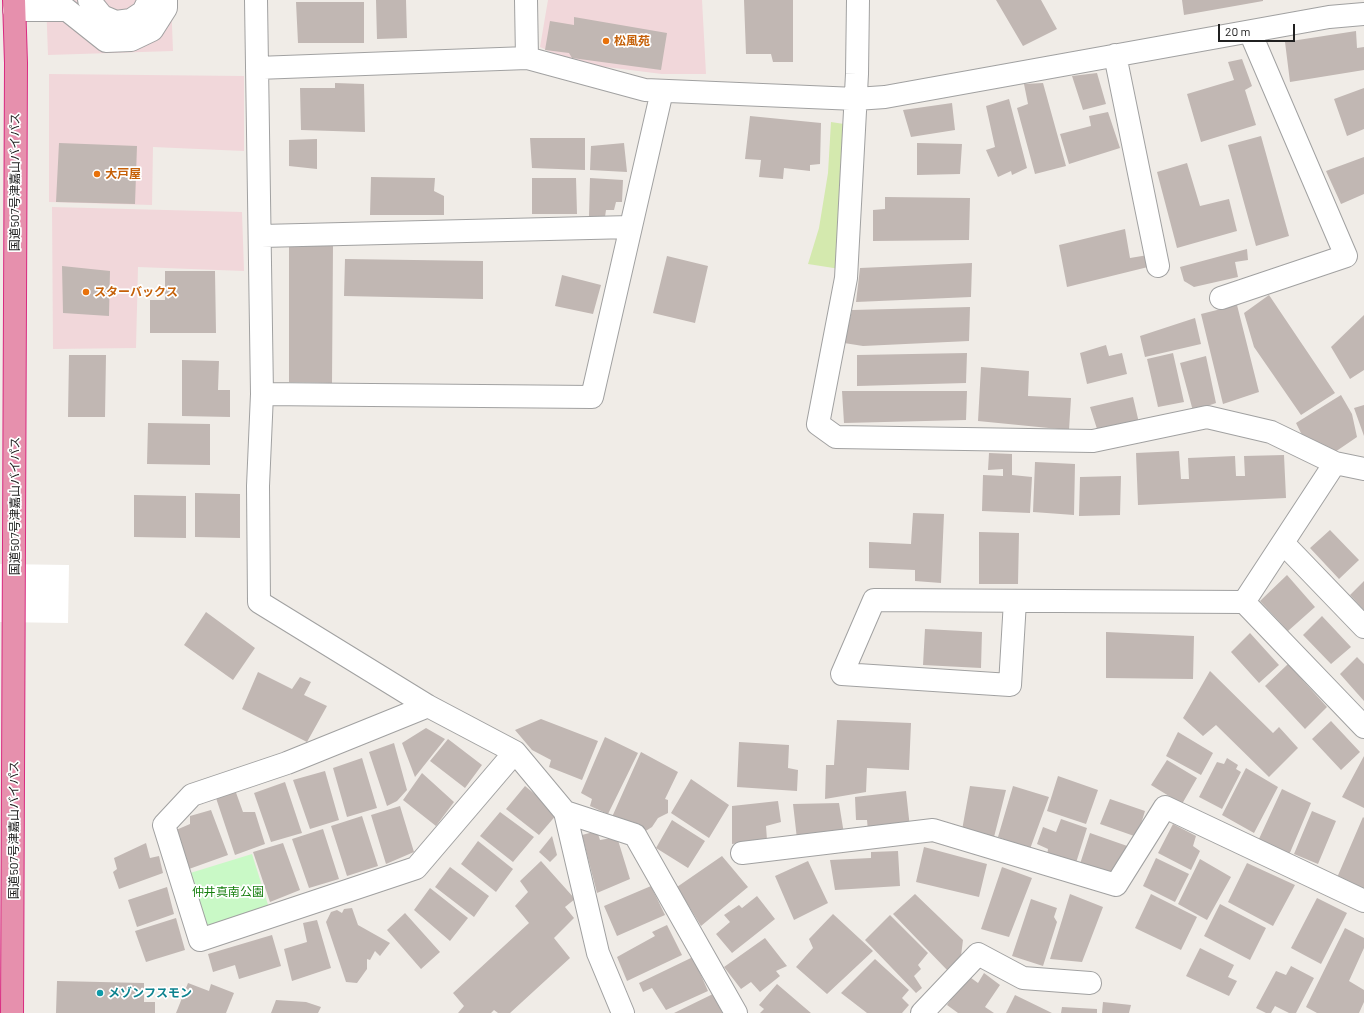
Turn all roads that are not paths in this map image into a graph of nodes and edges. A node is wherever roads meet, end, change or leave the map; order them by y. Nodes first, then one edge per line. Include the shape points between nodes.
1 (89, 0) edge
2 (149, 0) edge
3 (166, 0) edge
4 (256, 0) edge
5 (526, 0) edge
6 (858, 0) edge
7 (14, 5) edge
8 (1364, 14) edge
9 (1250, 32) junction
10 (1115, 55) junction
11 (527, 58) junction
12 (258, 68) junction
13 (662, 90) junction
14 (856, 99) junction
15 (631, 227) junction
16 (260, 236) junction
17 (1158, 266) dead end
18 (1221, 298) dead end
19 (262, 394) junction
20 (1335, 463) junction
21 (1364, 469) edge
22 (1283, 543) junction
23 (1016, 601) junction
24 (1244, 602) junction
25 (1364, 627) edge
26 (428, 706) junction
27 (1364, 727) edge
28 (515, 752) junction
29 (565, 812) junction
30 (742, 853) dead end
31 (1364, 901) edge
32 (1090, 983) dead end
33 (12, 1013) edge
34 (623, 1013) edge
35 (736, 1013) edge
36 (922, 1013) edge

1 - 2 street via 102,16 116,22 131,20 143,12
3 - 7 street via 166,8 152,30 131,40 106,41 67,10
4 - 12 street
5 - 11 street
6 - 14 street
7 - 33 highway, 国道507号津嘉山バイパス via 16,63
8 - 9 street via 1329,17
9 - 10 street
9 - 18 street via 1346,256
10 - 14 street via 885,97
10 - 17 street
11 - 12 street
11 - 13 street via 645,90
12 - 16 street
13 - 14 street
13 - 15 street
14 - 20 street via 846,278 818,424 836,437 1093,441 1206,417 1271,432
15 - 16 street
15 - 19 street via 592,397
16 - 19 street
19 - 26 street via 258,486 259,602
20 - 21 street
20 - 22 street
22 - 24 street
22 - 25 street
23 - 23 street via 1010,685 842,674 874,600
23 - 24 street
24 - 27 street
26 - 28 street
26 - 28 street via 287,763 192,795 164,826 200,940 416,868
28 - 29 street
29 - 34 street via 598,953
29 - 35 street via 635,835
30 - 31 street via 932,830 1116,885 1165,807
32 - 36 street via 1023,978 978,954

